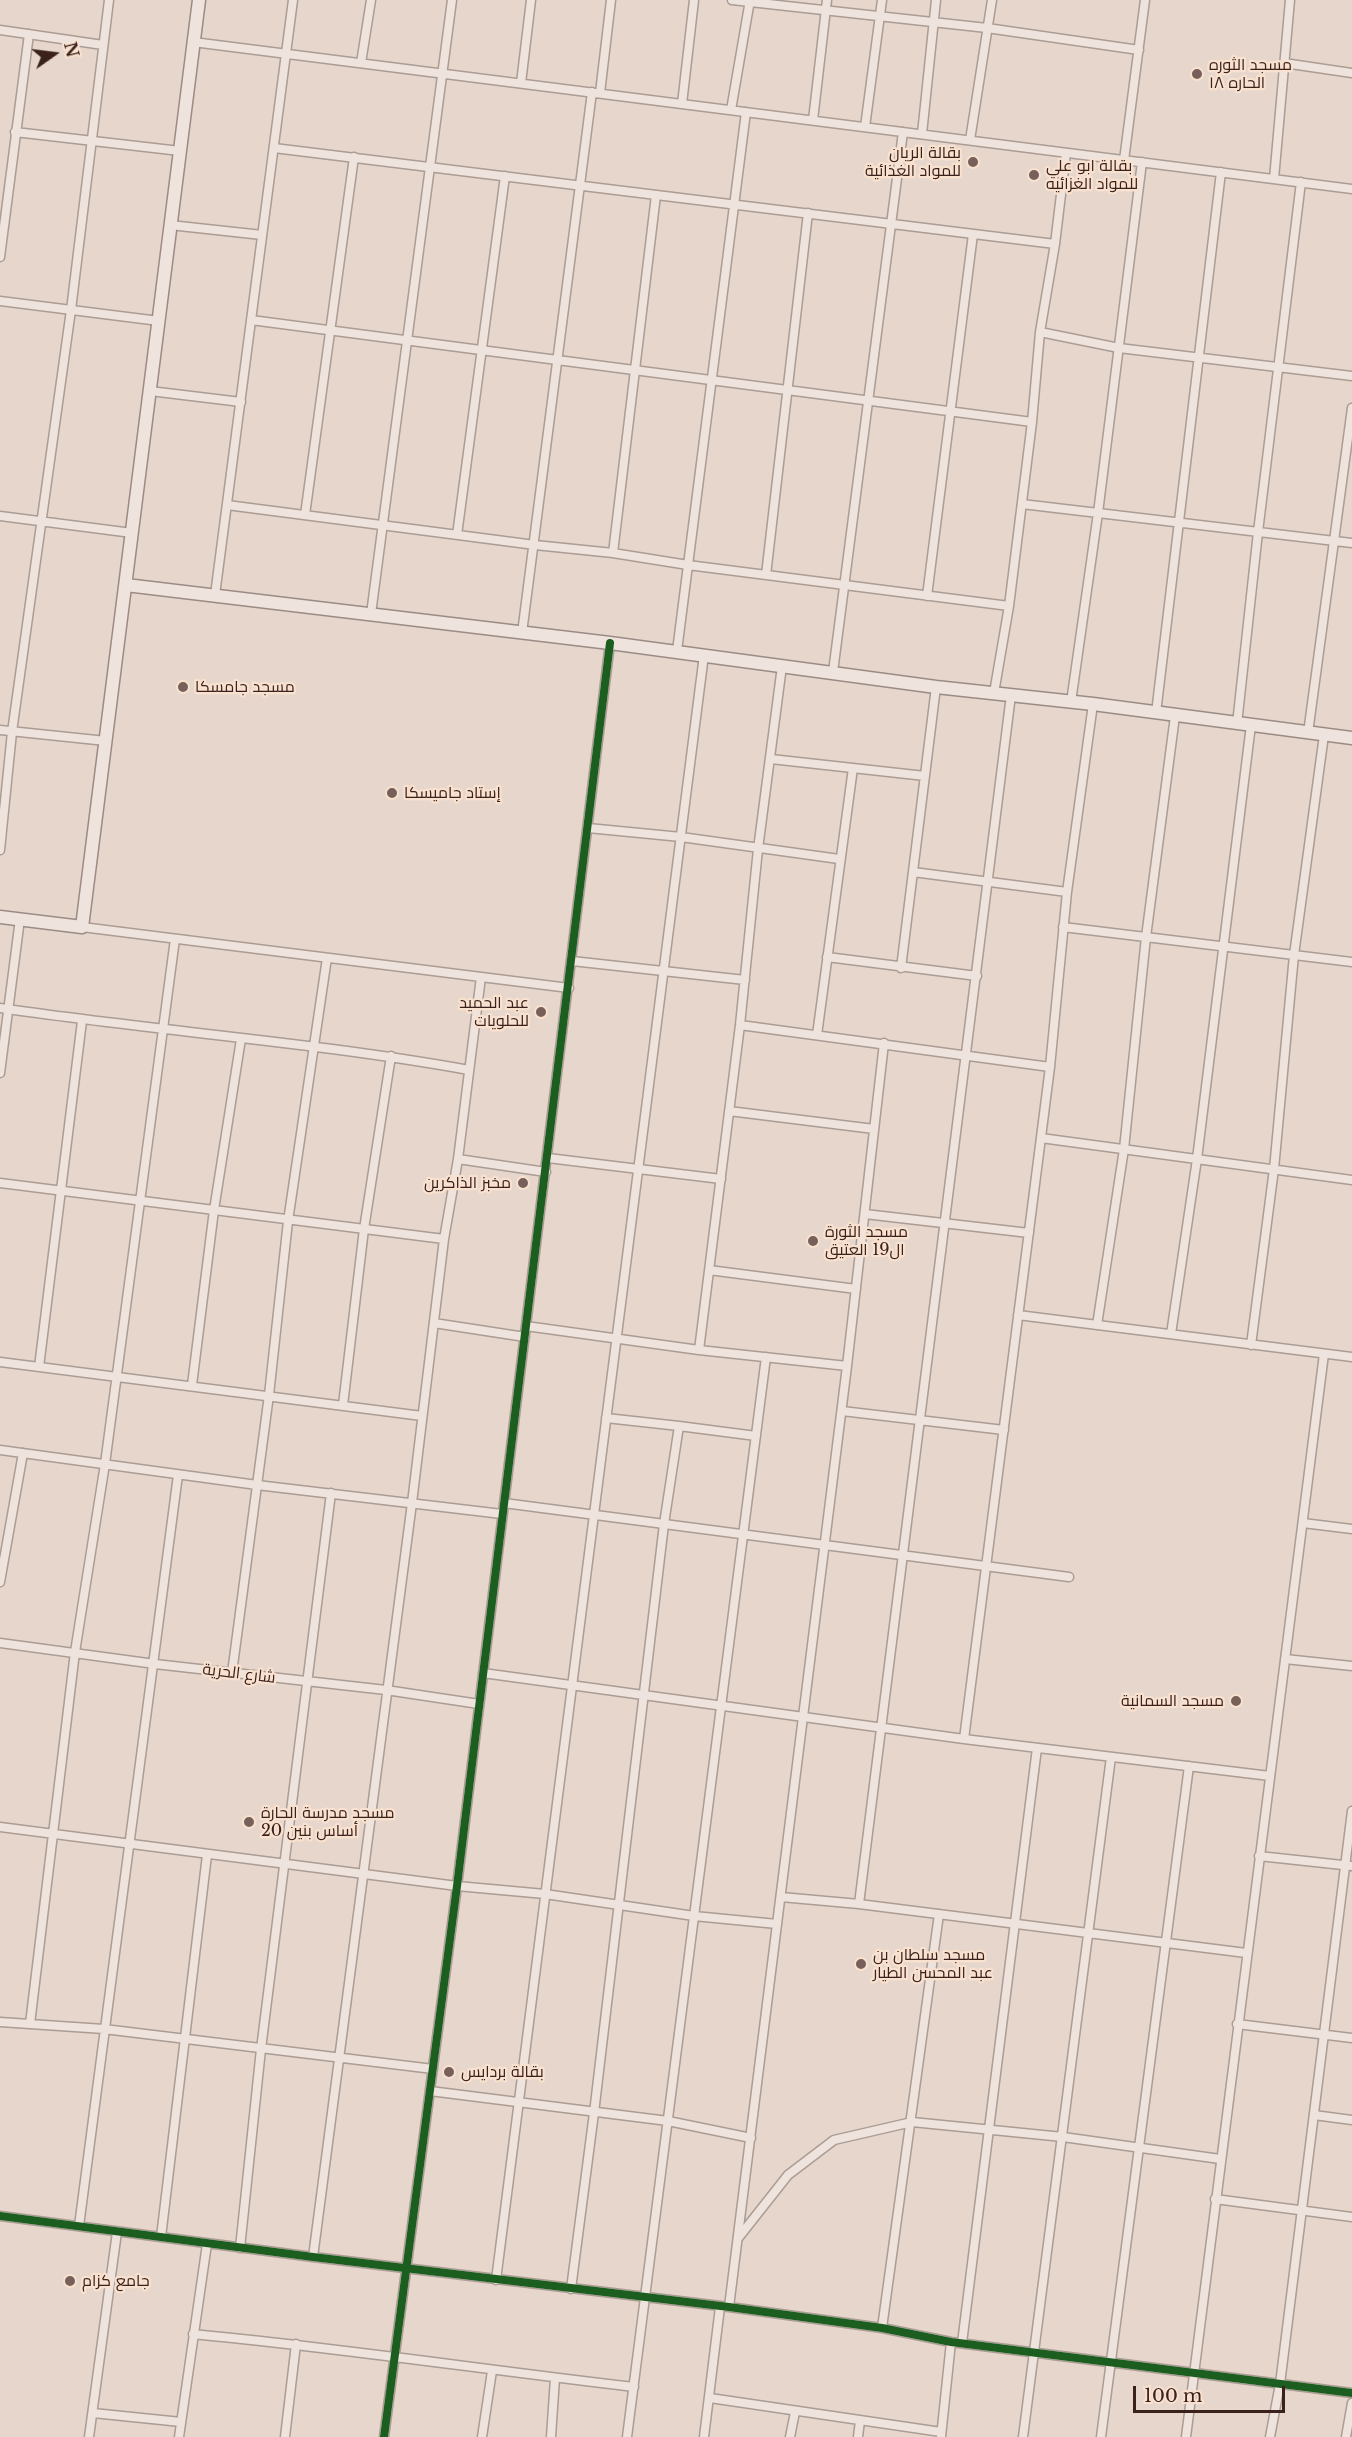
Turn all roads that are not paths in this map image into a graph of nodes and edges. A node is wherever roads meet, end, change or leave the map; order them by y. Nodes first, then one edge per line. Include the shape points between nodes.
1 (109, 0) edge
2 (199, 0) edge
3 (292, 0) edge
4 (371, 0) edge
5 (452, 0) edge
6 (531, 0) edge
7 (611, 0) edge
8 (694, 0) edge
9 (732, 0) edge
10 (827, 0) edge
11 (882, 0) edge
12 (936, 0) edge
13 (992, 0) edge
14 (1145, 0) edge
15 (1290, 0) edge
16 (749, 1) edge
17 (826, 12) junction
18 (880, 18) junction
19 (933, 23) junction
20 (987, 28) junction
21 (0, 30) edge
22 (29, 34) junction
23 (193, 42) junction
24 (103, 45) junction
25 (1139, 50) junction
26 (285, 53) junction
27 (361, 63) junction
28 (1284, 63) junction
29 (442, 73) junction
30 (1352, 73) edge
31 (521, 83) junction
32 (596, 93) junction
33 (682, 104) junction
34 (731, 110) junction
35 (747, 112) junction
36 (813, 120) junction
37 (865, 127) junction
38 (15, 132) junction
39 (903, 132) junction
40 (922, 134) junction
41 (970, 140) junction
42 (91, 141) junction
43 (274, 148) junction
44 (180, 151) junction
45 (1066, 153) junction
46 (354, 158) junction
47 (1124, 160) junction
48 (1142, 162) junction
49 (430, 167) junction
50 (1221, 172) junction
51 (505, 176) junction
52 (1274, 179) junction
53 (1301, 183) junction
54 (580, 185) junction
55 (1352, 189) edge
56 (656, 195) junction
57 (735, 204) junction
58 (808, 213) junction
59 (2, 219) edge
60 (891, 224) junction
61 (170, 225) junction
62 (973, 234) junction
63 (262, 236) junction
64 (1055, 244) junction
65 (0, 257) edge
66 (0, 302) edge
67 (71, 310) junction
68 (159, 321) junction
69 (251, 321) junction
70 (331, 331) junction
71 (1040, 332) junction
72 (408, 341) junction
73 (1119, 348) junction
74 (482, 350) junction
75 (1200, 358) junction
76 (558, 360) junction
77 (1278, 368) junction
78 (635, 370) junction
79 (1352, 376) edge
80 (712, 380) junction
81 (788, 390) junction
82 (150, 391) junction
83 (869, 400) junction
84 (241, 402) junction
85 (1352, 408) edge
86 (951, 411) junction
87 (1032, 422) junction
88 (1022, 504) junction
89 (227, 505) junction
90 (1098, 513) junction
91 (305, 515) junction
92 (0, 516) edge
93 (40, 522) junction
94 (1180, 523) junction
95 (383, 526) junction
96 (1258, 532) junction
97 (132, 533) junction
98 (457, 535) junction
99 (1334, 541) junction
100 (1352, 543) edge
101 (535, 545) junction
102 (613, 553) junction
103 (688, 565) junction
104 (766, 575) junction
105 (126, 585) junction
106 (845, 586) junction
107 (215, 596) junction
108 (927, 596) junction
109 (1009, 606) junction
110 (371, 614) junction
111 (522, 633) junction
112 (610, 643) junction
113 (677, 651) junction
114 (704, 656) junction
115 (782, 666) junction
116 (833, 672) junction
117 (936, 687) junction
118 (994, 693) junction
119 (1011, 695) junction
120 (1071, 702) junction
121 (1093, 704) junction
122 (1156, 713) junction
123 (1175, 716) junction
124 (1237, 724) junction
125 (1251, 725) junction
126 (0, 730) edge
127 (12, 732) junction
128 (1308, 733) junction
129 (1324, 735) junction
130 (1352, 738) edge
131 (106, 741) junction
132 (771, 759) junction
133 (853, 768) junction
134 (925, 776) junction
135 (588, 828) junction
136 (681, 837) junction
137 (758, 849) junction
138 (0, 850) edge
139 (839, 859) junction
140 (913, 872) junction
141 (988, 882) junction
142 (1067, 892) junction
143 (0, 917) edge
144 (20, 919) junction
145 (82, 927) junction
146 (1063, 927) junction
147 (1146, 937) junction
148 (175, 939) junction
149 (1224, 946) junction
150 (1294, 955) junction
151 (827, 957) junction
152 (327, 958) junction
153 (572, 961) junction
154 (1352, 962) edge
155 (902, 968) junction
156 (662, 971) junction
157 (976, 976) junction
158 (481, 977) junction
159 (745, 980) junction
160 (569, 988) junction
161 (4, 1009) edge
162 (82, 1021) junction
163 (740, 1025) junction
164 (163, 1029) junction
165 (817, 1035) junction
166 (241, 1039) junction
167 (884, 1043) junction
168 (314, 1046) junction
169 (966, 1055) junction
170 (391, 1056) junction
171 (1050, 1067) junction
172 (469, 1070) junction
173 (0, 1073) edge
174 (729, 1111) junction
175 (874, 1130) junction
176 (1041, 1138) junction
177 (1124, 1149) junction
178 (458, 1158) junction
179 (548, 1158) junction
180 (1197, 1159) junction
181 (638, 1169) junction
182 (1274, 1169) junction
183 (546, 1172) junction
184 (721, 1179) junction
185 (1352, 1180) edge
186 (0, 1183) edge
187 (62, 1192) junction
188 (138, 1201) junction
189 (214, 1210) junction
190 (865, 1214) junction
191 (288, 1221) junction
192 (945, 1224) junction
193 (364, 1229) junction
194 (1029, 1233) junction
195 (444, 1239) junction
196 (709, 1270) junction
197 (856, 1289) junction
198 (1018, 1315) junction
199 (434, 1323) junction
200 (1097, 1325) junction
201 (526, 1326) junction
202 (1171, 1334) junction
203 (525, 1337) junction
204 (617, 1339) junction
205 (1251, 1345) junction
206 (699, 1350) junction
207 (1324, 1354) junction
208 (766, 1357) junction
209 (1352, 1358) edge
210 (0, 1362) edge
211 (847, 1366) junction
212 (39, 1367) junction
213 (116, 1376) junction
214 (192, 1385) junction
215 (269, 1395) junction
216 (343, 1405) junction
217 (842, 1411) junction
218 (422, 1416) junction
219 (606, 1418) junction
220 (920, 1420) junction
221 (679, 1426) junction
222 (1004, 1430) junction
223 (756, 1436) junction
224 (0, 1450) edge
225 (23, 1453) junction
226 (105, 1464) junction
227 (178, 1475) junction
228 (257, 1485) junction
229 (331, 1493) junction
230 (412, 1503) junction
231 (504, 1503) junction
232 (502, 1514) junction
233 (593, 1514) junction
234 (1303, 1523) junction
235 (664, 1524) junction
236 (1352, 1529) edge
237 (744, 1534) junction
238 (825, 1545) junction
239 (2, 1554) edge
240 (903, 1555) junction
241 (986, 1566) junction
242 (1069, 1577) dead end
243 (0, 1582) edge
244 (0, 1643) edge
245 (75, 1652) junction
246 (1285, 1659) junction
247 (155, 1664) junction
248 (1352, 1666) edge
249 (232, 1672) junction
250 (483, 1673) junction
251 (308, 1682) junction
252 (570, 1684) junction
253 (386, 1690) junction
254 (644, 1695) junction
255 (479, 1704) junction
256 (721, 1706) junction
257 (803, 1717) junction
258 (881, 1728) junction
259 (964, 1739) junction
260 (1037, 1748) junction
261 (1111, 1757) junction
262 (1189, 1766) junction
263 (1270, 1776) junction
264 (1352, 1811) edge
265 (0, 1827) edge
266 (52, 1835) junction
267 (128, 1844) junction
268 (207, 1855) junction
269 (1259, 1856) junction
270 (286, 1864) junction
271 (1348, 1866) edge
272 (363, 1873) junction
273 (457, 1886) junction
274 (545, 1894) junction
275 (781, 1897) junction
276 (859, 1904) junction
277 (618, 1905) junction
278 (939, 1914) junction
279 (694, 1916) junction
280 (777, 1924) junction
281 (1015, 1924) junction
282 (1089, 1933) junction
283 (1166, 1943) junction
284 (1246, 1953) junction
285 (0, 2022) edge
286 (1237, 2024) junction
287 (30, 2025) junction
288 (104, 2029) junction
289 (1324, 2035) junction
290 (1352, 2038) edge
291 (186, 2040) junction
292 (261, 2049) junction
293 (340, 2058) junction
294 (433, 2069) junction
295 (429, 2091) junction
296 (520, 2102) junction
297 (594, 2113) junction
298 (1314, 2115) junction
299 (1352, 2120) edge
300 (668, 2121) junction
301 (912, 2122) junction
302 (990, 2131) junction
303 (1063, 2137) junction
304 (751, 2138) junction
305 (1140, 2148) junction
306 (1220, 2159) junction
307 (1215, 2199) junction
308 (1302, 2210) junction
309 (0, 2216) edge
310 (1352, 2217) edge
311 (79, 2226) junction
312 (117, 2232) junction
313 (161, 2237) junction
314 (738, 2238) junction
315 (207, 2244) junction
316 (240, 2248) junction
317 (313, 2257) junction
318 (406, 2268) junction
319 (496, 2280) junction
320 (571, 2289) junction
321 (644, 2298) junction
322 (724, 2307) junction
323 (882, 2328) junction
324 (193, 2334) junction
325 (951, 2342) junction
326 (962, 2343) junction
327 (296, 2344) junction
328 (1035, 2352) junction
329 (394, 2356) junction
330 (1111, 2362) junction
331 (492, 2371) junction
332 (1194, 2373) junction
333 (555, 2378) junction
334 (1280, 2384) junction
335 (634, 2387) junction
336 (1352, 2393) edge
337 (710, 2398) junction
338 (1352, 2403) edge
339 (795, 2412) junction
340 (93, 2413) junction
341 (860, 2421) junction
342 (181, 2422) junction
343 (941, 2435) edge
344 (89, 2437) edge
345 (179, 2437) edge
346 (285, 2437) edge
347 (384, 2437) edge
348 (482, 2437) edge
349 (551, 2437) edge
350 (627, 2437) edge
351 (704, 2437) edge
352 (790, 2437) edge
353 (858, 2437) edge
354 (1023, 2437) edge
355 (1101, 2437) edge
356 (1186, 2437) edge
357 (1270, 2437) edge
358 (1346, 2437) edge

1 - 24 street
2 - 23 street
3 - 26 street
4 - 27 street
5 - 29 street
6 - 31 street
7 - 32 street
8 - 33 street
9 - 16 street
10 - 17 street
11 - 18 street
12 - 19 street
13 - 20 street
14 - 25 street
15 - 28 street
16 - 17 street
16 - 34 street
17 - 18 street
17 - 36 street
18 - 19 street
18 - 37 street
19 - 20 street
19 - 40 street
20 - 25 street
20 - 41 street
21 - 22 street
22 - 24 street
22 - 38 street
23 - 26 street
23 - 44 street
24 - 42 street
25 - 47 street
26 - 27 street
26 - 43 street
27 - 29 street
28 - 30 street
28 - 52 street
29 - 31 street
29 - 49 street
31 - 32 street
32 - 33 street
32 - 54 street
33 - 34 street
34 - 35 street
35 - 36 street
35 - 57 street
36 - 37 street
37 - 39 street
38 - 42 street
38 - 59 street
39 - 40 street
39 - 60 street
40 - 41 street
41 - 45 street
42 - 44 street
42 - 67 street
43 - 46 street
43 - 63 street
44 - 61 street
45 - 47 street
45 - 64 street
46 - 49 street
46 - 70 street
47 - 48 street
48 - 50 street
48 - 73 street
49 - 51 street
49 - 72 street
50 - 52 street
50 - 75 street
51 - 54 street
51 - 74 street
52 - 53 street
53 - 55 street
53 - 77 street
54 - 56 street
54 - 76 street
56 - 57 street
56 - 78 street
57 - 58 street
57 - 80 street
58 - 60 street
58 - 81 street
59 - 65 street
60 - 62 street
60 - 83 street
61 - 63 street
61 - 68 street
62 - 64 street
62 - 86 street
63 - 69 street
64 - 71 street
66 - 67 street
67 - 68 street
67 - 93 street
68 - 82 street
69 - 70 street
69 - 84 street
70 - 72 street
70 - 91 street
71 - 73 street
71 - 87 street
72 - 74 street
72 - 95 street
73 - 75 street
73 - 90 street
74 - 76 street
74 - 98 street
75 - 77 street
75 - 94 street
76 - 78 street
76 - 101 street
77 - 79 street
77 - 96 street
78 - 80 street
78 - 102 street
80 - 81 street
80 - 103 street
81 - 83 street
81 - 104 street
82 - 84 street
82 - 97 street
83 - 86 street
83 - 106 street
84 - 89 street
85 - 99 street
86 - 87 street
86 - 108 street
87 - 88 street
88 - 90 street
88 - 109 street
89 - 91 street
89 - 107 street
90 - 94 street
90 - 120 street
91 - 95 street
92 - 93 street
93 - 97 street
93 - 127 street
94 - 96 street
94 - 122 street
95 - 98 street
95 - 110 street
96 - 99 street
96 - 124 street
97 - 105 street
98 - 101 street
99 - 100 street
99 - 128 street
101 - 102 street
101 - 111 street
102 - 103 street
103 - 104 street
103 - 113 street
104 - 106 street
105 - 107 street
105 - 131 street
106 - 108 street
106 - 116 street
107 - 110 street
108 - 109 street
109 - 118 street
110 - 111 street
111 - 112 street
112 - 113 street
112 - 135 street
113 - 114 street
114 - 115 street
114 - 136 street
115 - 116 street
115 - 132 street
116 - 117 street
117 - 118 street
117 - 134 street
118 - 119 street
119 - 120 street
119 - 141 street
120 - 121 street
121 - 122 street
121 - 142 street
122 - 123 street
123 - 124 street
123 - 147 street
124 - 125 street
125 - 128 street
125 - 149 street
126 - 127 street
127 - 131 street
127 - 138 street
128 - 129 street
129 - 130 street
129 - 150 street
131 - 145 street
132 - 133 street
132 - 137 street
133 - 134 street
133 - 139 street
134 - 140 street
135 - 136 street
135 - 153 street
136 - 137 street
136 - 156 street
137 - 139 street
137 - 159 street
139 - 151 street
140 - 141 street
140 - 155 street
141 - 142 street
141 - 157 street
142 - 146 street
143 - 144 street
144 - 145 street
144 - 161 street
145 - 148 street
146 - 147 street
146 - 171 street
147 - 149 street
147 - 177 street
148 - 152 street
148 - 164 street
149 - 150 street
149 - 180 street
150 - 154 street
150 - 182 street
151 - 155 street
151 - 165 street
152 - 158 street
152 - 168 street
153 - 156 street
153 - 160 street
155 - 157 street
156 - 159 street
156 - 181 street
157 - 169 street
158 - 160 street
158 - 172 street
159 - 163 street
160 - 179 street
161 - 162 street
161 - 173 street
162 - 164 street
162 - 187 street
163 - 165 street
163 - 174 street
164 - 166 street
164 - 188 street
165 - 167 street
166 - 168 street
166 - 189 street
167 - 169 street
167 - 175 street
168 - 170 street
168 - 191 street
169 - 171 street
169 - 192 street
170 - 172 street
170 - 193 street
171 - 176 street
172 - 178 street
174 - 175 street
174 - 184 street
175 - 190 street
176 - 177 street
176 - 194 street
177 - 180 street
177 - 200 street
178 - 183 street
178 - 195 street
179 - 181 street
179 - 183 street
180 - 182 street
180 - 202 street
181 - 184 street
181 - 204 street
182 - 185 street
182 - 205 street
183 - 201 street
184 - 196 street
186 - 187 street
187 - 188 street
187 - 212 street
188 - 189 street
188 - 213 street
189 - 191 street
189 - 214 street
190 - 192 street
190 - 197 street
191 - 193 street
191 - 215 street
192 - 194 street
192 - 220 street
193 - 195 street
193 - 216 street
194 - 198 street
195 - 199 street
196 - 197 street
196 - 206 street
197 - 211 street
198 - 200 street
198 - 222 street
199 - 203 street
199 - 218 street
200 - 202 street
201 - 203 street
201 - 204 street
202 - 205 street
203 - 231 street
204 - 206 street
204 - 219 street
205 - 207 street
206 - 208 street
207 - 209 street
207 - 234 street
208 - 211 street
208 - 223 street
210 - 212 street
211 - 217 street
212 - 213 street
213 - 214 street
213 - 226 street
214 - 215 street
215 - 216 street
215 - 228 street
216 - 218 street
217 - 220 street
217 - 238 street
218 - 230 street
219 - 221 street
219 - 233 street
220 - 222 street
220 - 240 street
221 - 223 street
221 - 235 street
222 - 241 street
223 - 237 street
224 - 225 street
225 - 226 street
225 - 239 street
226 - 227 street
226 - 245 street
227 - 228 street
227 - 247 street
228 - 229 street
228 - 249 street
229 - 230 street
229 - 251 street
230 - 232 street
230 - 253 street
231 - 232 street
231 - 233 street
232 - 250 street
233 - 235 street
233 - 252 street
234 - 236 street
234 - 246 street
235 - 237 street
235 - 254 street
237 - 238 street
237 - 256 street
238 - 240 street
238 - 257 street
239 - 243 street
240 - 241 street
240 - 258 street
241 - 242 street
241 - 259 street
244 - 245 street, شارع الحرية
245 - 247 street, شارع الحرية
245 - 266 street
246 - 248 street
246 - 263 street
247 - 249 street, شارع الحرية
247 - 267 street
249 - 251 street, شارع الحرية
250 - 252 street
250 - 255 street
251 - 253 street, شارع الحرية
251 - 270 street
252 - 254 street
252 - 274 street
253 - 255 street, شارع الحرية
253 - 272 street
254 - 256 street
254 - 277 street
255 - 273 street
256 - 257 street
256 - 279 street
257 - 258 street
257 - 275 street
258 - 259 street
258 - 276 street
259 - 260 street
260 - 261 street
260 - 281 street
261 - 262 street
261 - 282 street
262 - 263 street
262 - 283 street
263 - 269 street
264 - 271 street
265 - 266 street
266 - 267 street
266 - 287 street
267 - 268 street
267 - 288 street
268 - 270 street
268 - 291 street
269 - 271 street
269 - 284 street
270 - 272 street
270 - 292 street
271 - 289 street
272 - 273 street
272 - 293 street
273 - 274 street
273 - 294 street
274 - 277 street
274 - 296 street
275 - 276 street
275 - 280 street
276 - 278 street
277 - 279 street
277 - 297 street
278 - 281 street
278 - 301 street
279 - 280 street
279 - 300 street
280 - 304 street
281 - 282 street
281 - 302 street
282 - 283 street
282 - 303 street
283 - 284 street
283 - 305 street
284 - 286 street
285 - 287 street
286 - 289 street
286 - 306 street
287 - 288 street
288 - 291 street
288 - 311 street
289 - 290 street
289 - 298 street
291 - 292 street
291 - 313 street
292 - 293 street
292 - 316 street
293 - 294 street
293 - 317 street
294 - 295 street
295 - 296 street
295 - 318 street
296 - 297 street
296 - 319 street
297 - 300 street
297 - 320 street
298 - 299 street
298 - 308 street
300 - 304 street
300 - 321 street
301 - 302 street
301 - 314 street via 834,2140 788,2175
301 - 323 street
302 - 303 street
302 - 326 street
303 - 305 street
303 - 328 street
304 - 314 street
305 - 306 street
305 - 330 street
306 - 307 street
307 - 308 street
307 - 332 street
308 - 310 street
308 - 334 street
309 - 311 street
311 - 312 street
312 - 313 street
312 - 340 street
313 - 315 street
314 - 322 street
315 - 316 street
315 - 324 street
316 - 317 street
317 - 318 street
318 - 319 street
318 - 329 street
319 - 320 street
320 - 321 street
321 - 322 street
321 - 335 street
322 - 323 street
322 - 337 street
323 - 325 street
324 - 327 street
324 - 342 street
325 - 326 street
325 - 343 street
326 - 328 street
327 - 329 street
327 - 346 street
328 - 330 street
328 - 354 street
329 - 331 street
329 - 347 street
330 - 332 street
330 - 355 street
331 - 333 street
331 - 348 street
332 - 334 street
332 - 356 street
333 - 335 street
333 - 349 street
334 - 336 street
334 - 357 street
335 - 350 street
337 - 339 street
337 - 351 street
338 - 358 street
339 - 341 street
339 - 352 street
340 - 342 street
340 - 344 street
341 - 343 street
341 - 353 street
342 - 345 street

